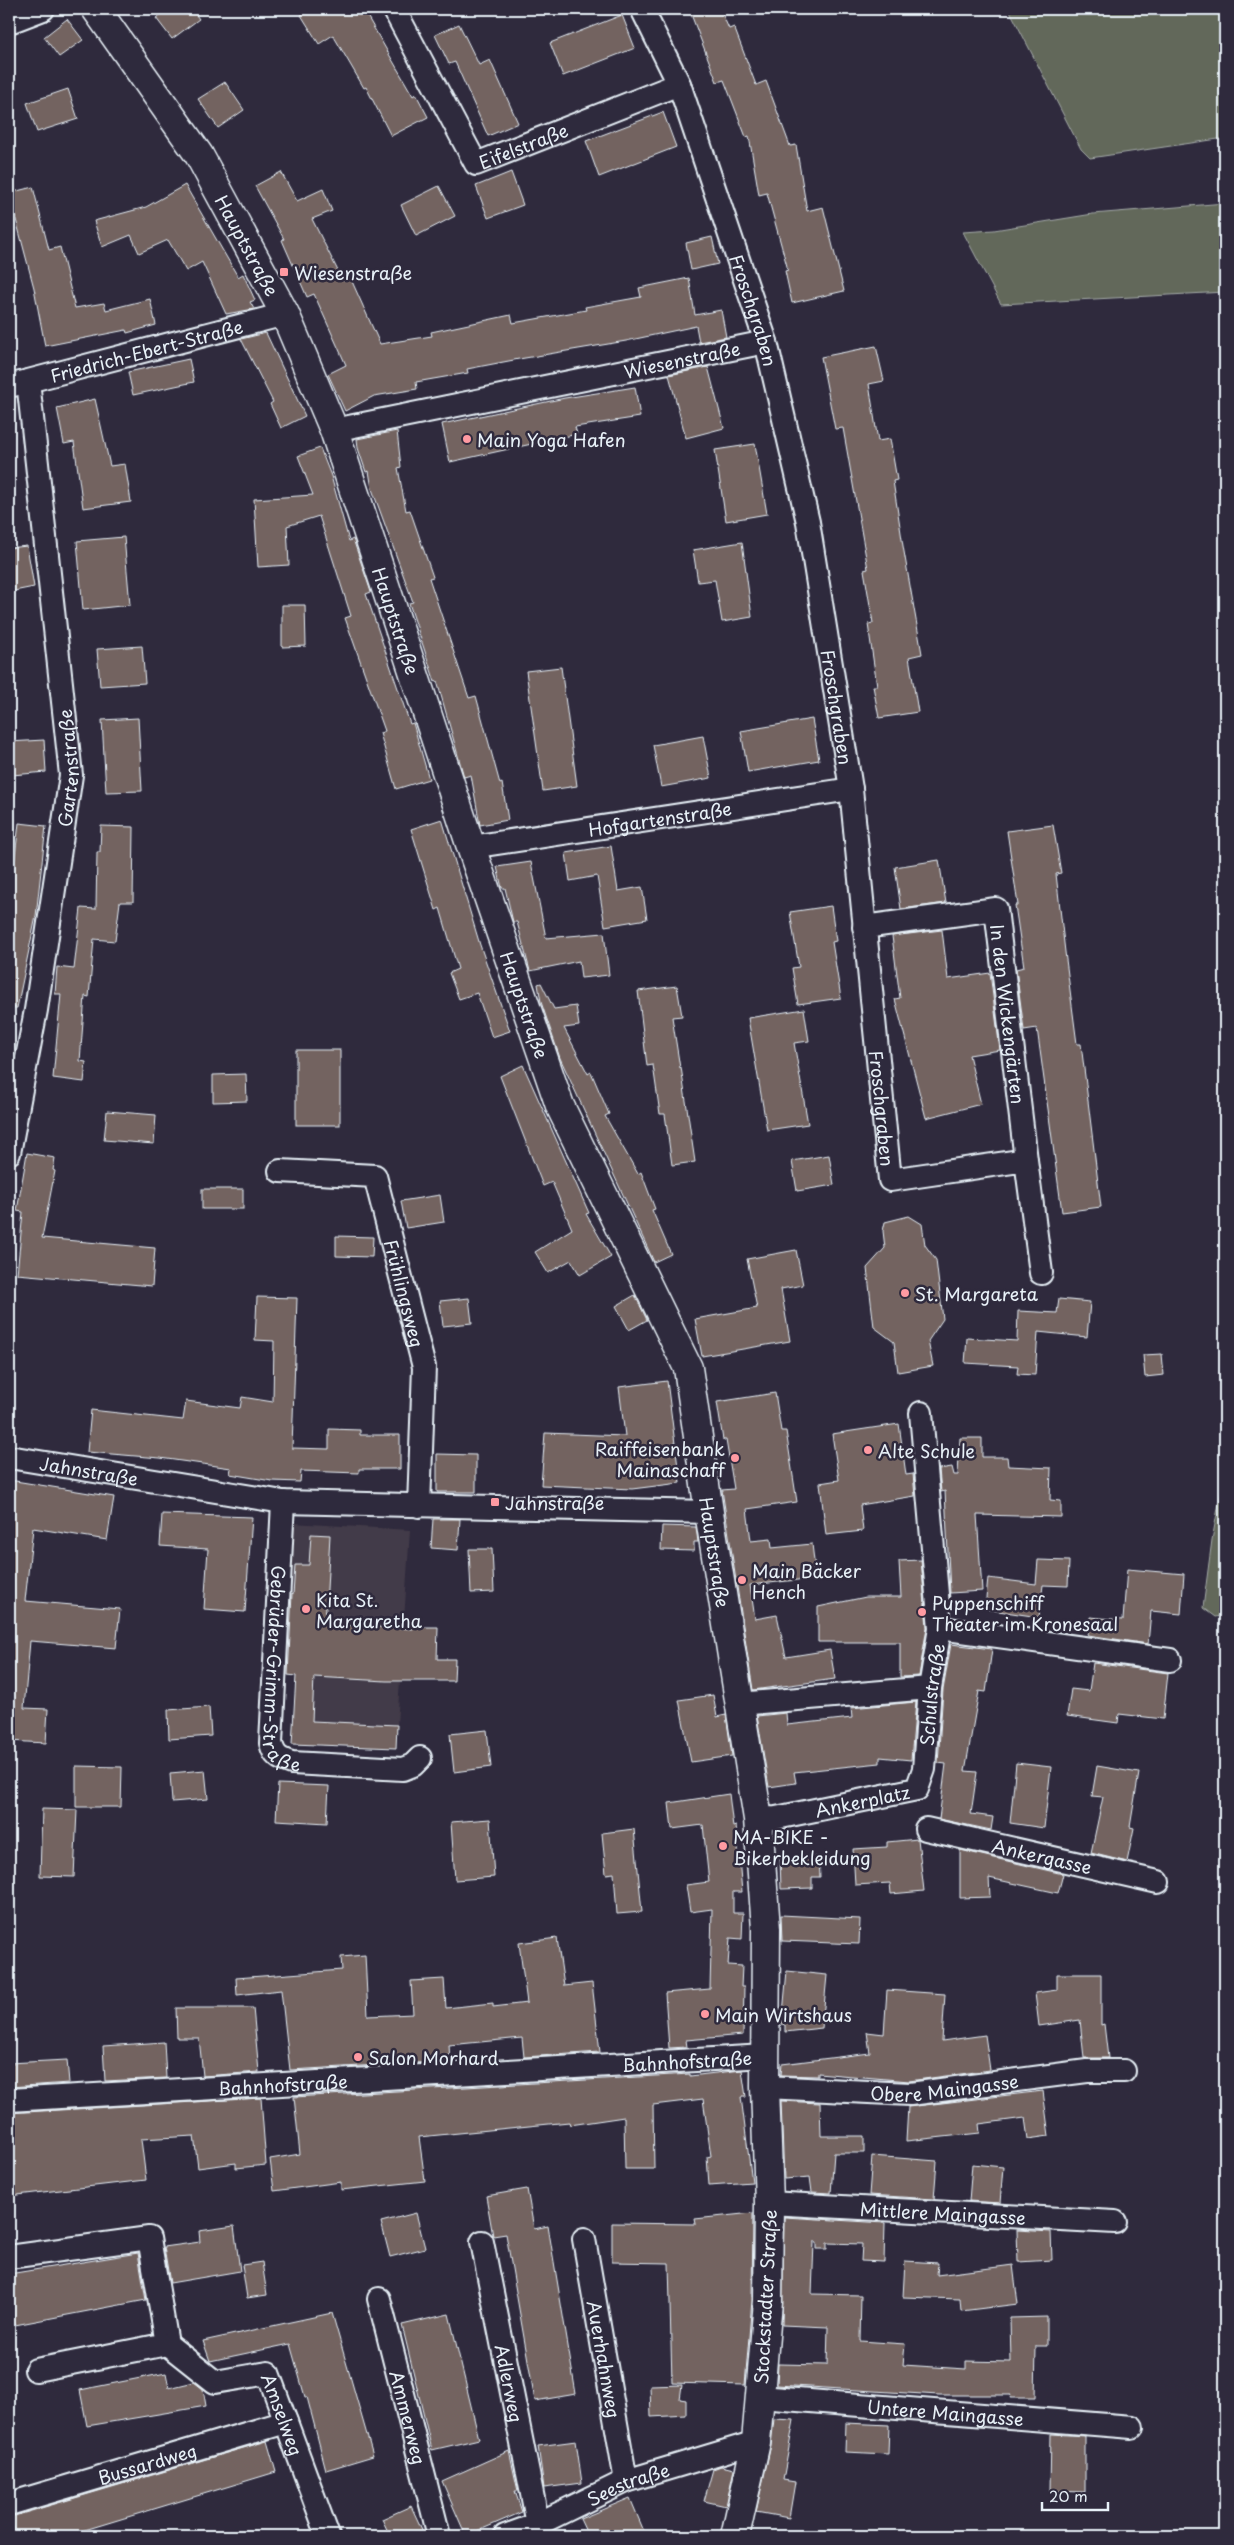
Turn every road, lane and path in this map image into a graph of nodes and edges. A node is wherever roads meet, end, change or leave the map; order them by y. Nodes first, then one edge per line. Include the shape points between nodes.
1 (44, 9) edge
2 (394, 9) edge
3 (642, 9) edge
4 (101, 10) edge
5 (9, 22) edge
6 (679, 84) junction
7 (285, 314) junction
8 (766, 342) junction
9 (18, 383) edge
10 (334, 430) junction
11 (850, 788) junction
12 (471, 847) junction
13 (864, 927) junction
14 (9, 1153) edge
15 (1026, 1160) junction
16 (280, 1171) dead end
17 (1041, 1273) dead end
18 (921, 1413) dead end
19 (9, 1457) edge
20 (283, 1502) junction
21 (419, 1506) junction
22 (709, 1512) junction
23 (940, 1628) junction
24 (1170, 1660) dead end
25 (930, 1688) junction
26 (739, 1704) junction
27 (420, 1758) dead end
28 (924, 1769) joint
29 (758, 1819) junction
30 (926, 1829) dead end
31 (1158, 1882) dead end
32 (765, 2056) junction
33 (1124, 2071) dead end
34 (765, 2087) junction
35 (9, 2100) edge
36 (769, 2203) junction
37 (1114, 2222) dead end
38 (584, 2239) dead end
39 (482, 2242) dead end
40 (9, 2257) edge
41 (379, 2299) dead end
42 (167, 2344) junction
43 (36, 2370) dead end
44 (760, 2397) junction
45 (286, 2422) junction
46 (1132, 2427) dead end
47 (756, 2442) junction
48 (626, 2481) junction
49 (9, 2504) edge
50 (538, 2524) junction
51 (328, 2536) edge
52 (439, 2536) edge
53 (505, 2536) edge
54 (735, 2536) edge

1 - 5 street
2 - 6 street, Eifelstraße via 476,164
3 - 6 street, Froschgraben
4 - 7 street, Hauptstraße via 199,155
6 - 8 street, Froschgraben
7 - 9 street, Friedrich-Ebert-Straße
7 - 10 street, Hauptstraße
8 - 10 street, Wiesenstraße
8 - 11 street, Froschgraben via 808,522
9 - 14 street, Gartenstraße via 71,775 36,1010
10 - 12 street, Hauptstraße
11 - 12 street, Hofgartenstraße
11 - 13 street, Froschgraben
12 - 22 street, Hauptstraße via 560,1106 688,1368
13 - 15 street, In den Wickengärten via 996,909
13 - 15 street, Froschgraben via 890,1180
15 - 17 street
16 - 21 street, Frühlingsweg via 375,1176 424,1367
18 - 23 street, Schulstraße
19 - 20 street, Jahnstraße
20 - 21 street, Jahnstraße
20 - 27 street, Gebrüder-Grimm-Straße via 273,1752 278,1758 292,1763 403,1769 414,1765
21 - 22 street, Jahnstraße
22 - 26 street, Hauptstraße
23 - 24 street
23 - 25 street, Schulstraße
25 - 26 street
25 - 28 street, Schulstraße
26 - 29 street, Hauptstraße
28 - 29 street, Ankerplatz via 917,1789
29 - 32 street, Hauptstraße via 766,1929
30 - 31 street, Ankergasse
32 - 34 street, Stockstadter Straße
32 - 35 street, Bahnhofstraße
33 - 34 street, Obere Maingasse via 1087,2071 910,2094
34 - 36 street, Stockstadter Straße
36 - 37 street, Mittlere Maingasse
36 - 44 street, Stockstadter Straße via 768,2301
38 - 48 street, Auerhahnweg
39 - 50 street, Adlerweg
40 - 42 street via 149,2238
41 - 52 street, Ammerweg
42 - 43 street
42 - 45 street, Amselweg via 215,2382 268,2373
44 - 46 street, Untere Maingasse
44 - 47 street, Stockstadter Straße
45 - 49 street, Bussardweg
45 - 51 street, Amselweg
47 - 48 street, Seestraße
47 - 54 street, Stockstadter Straße
48 - 50 street, Seestraße
50 - 53 street, Seestraße

